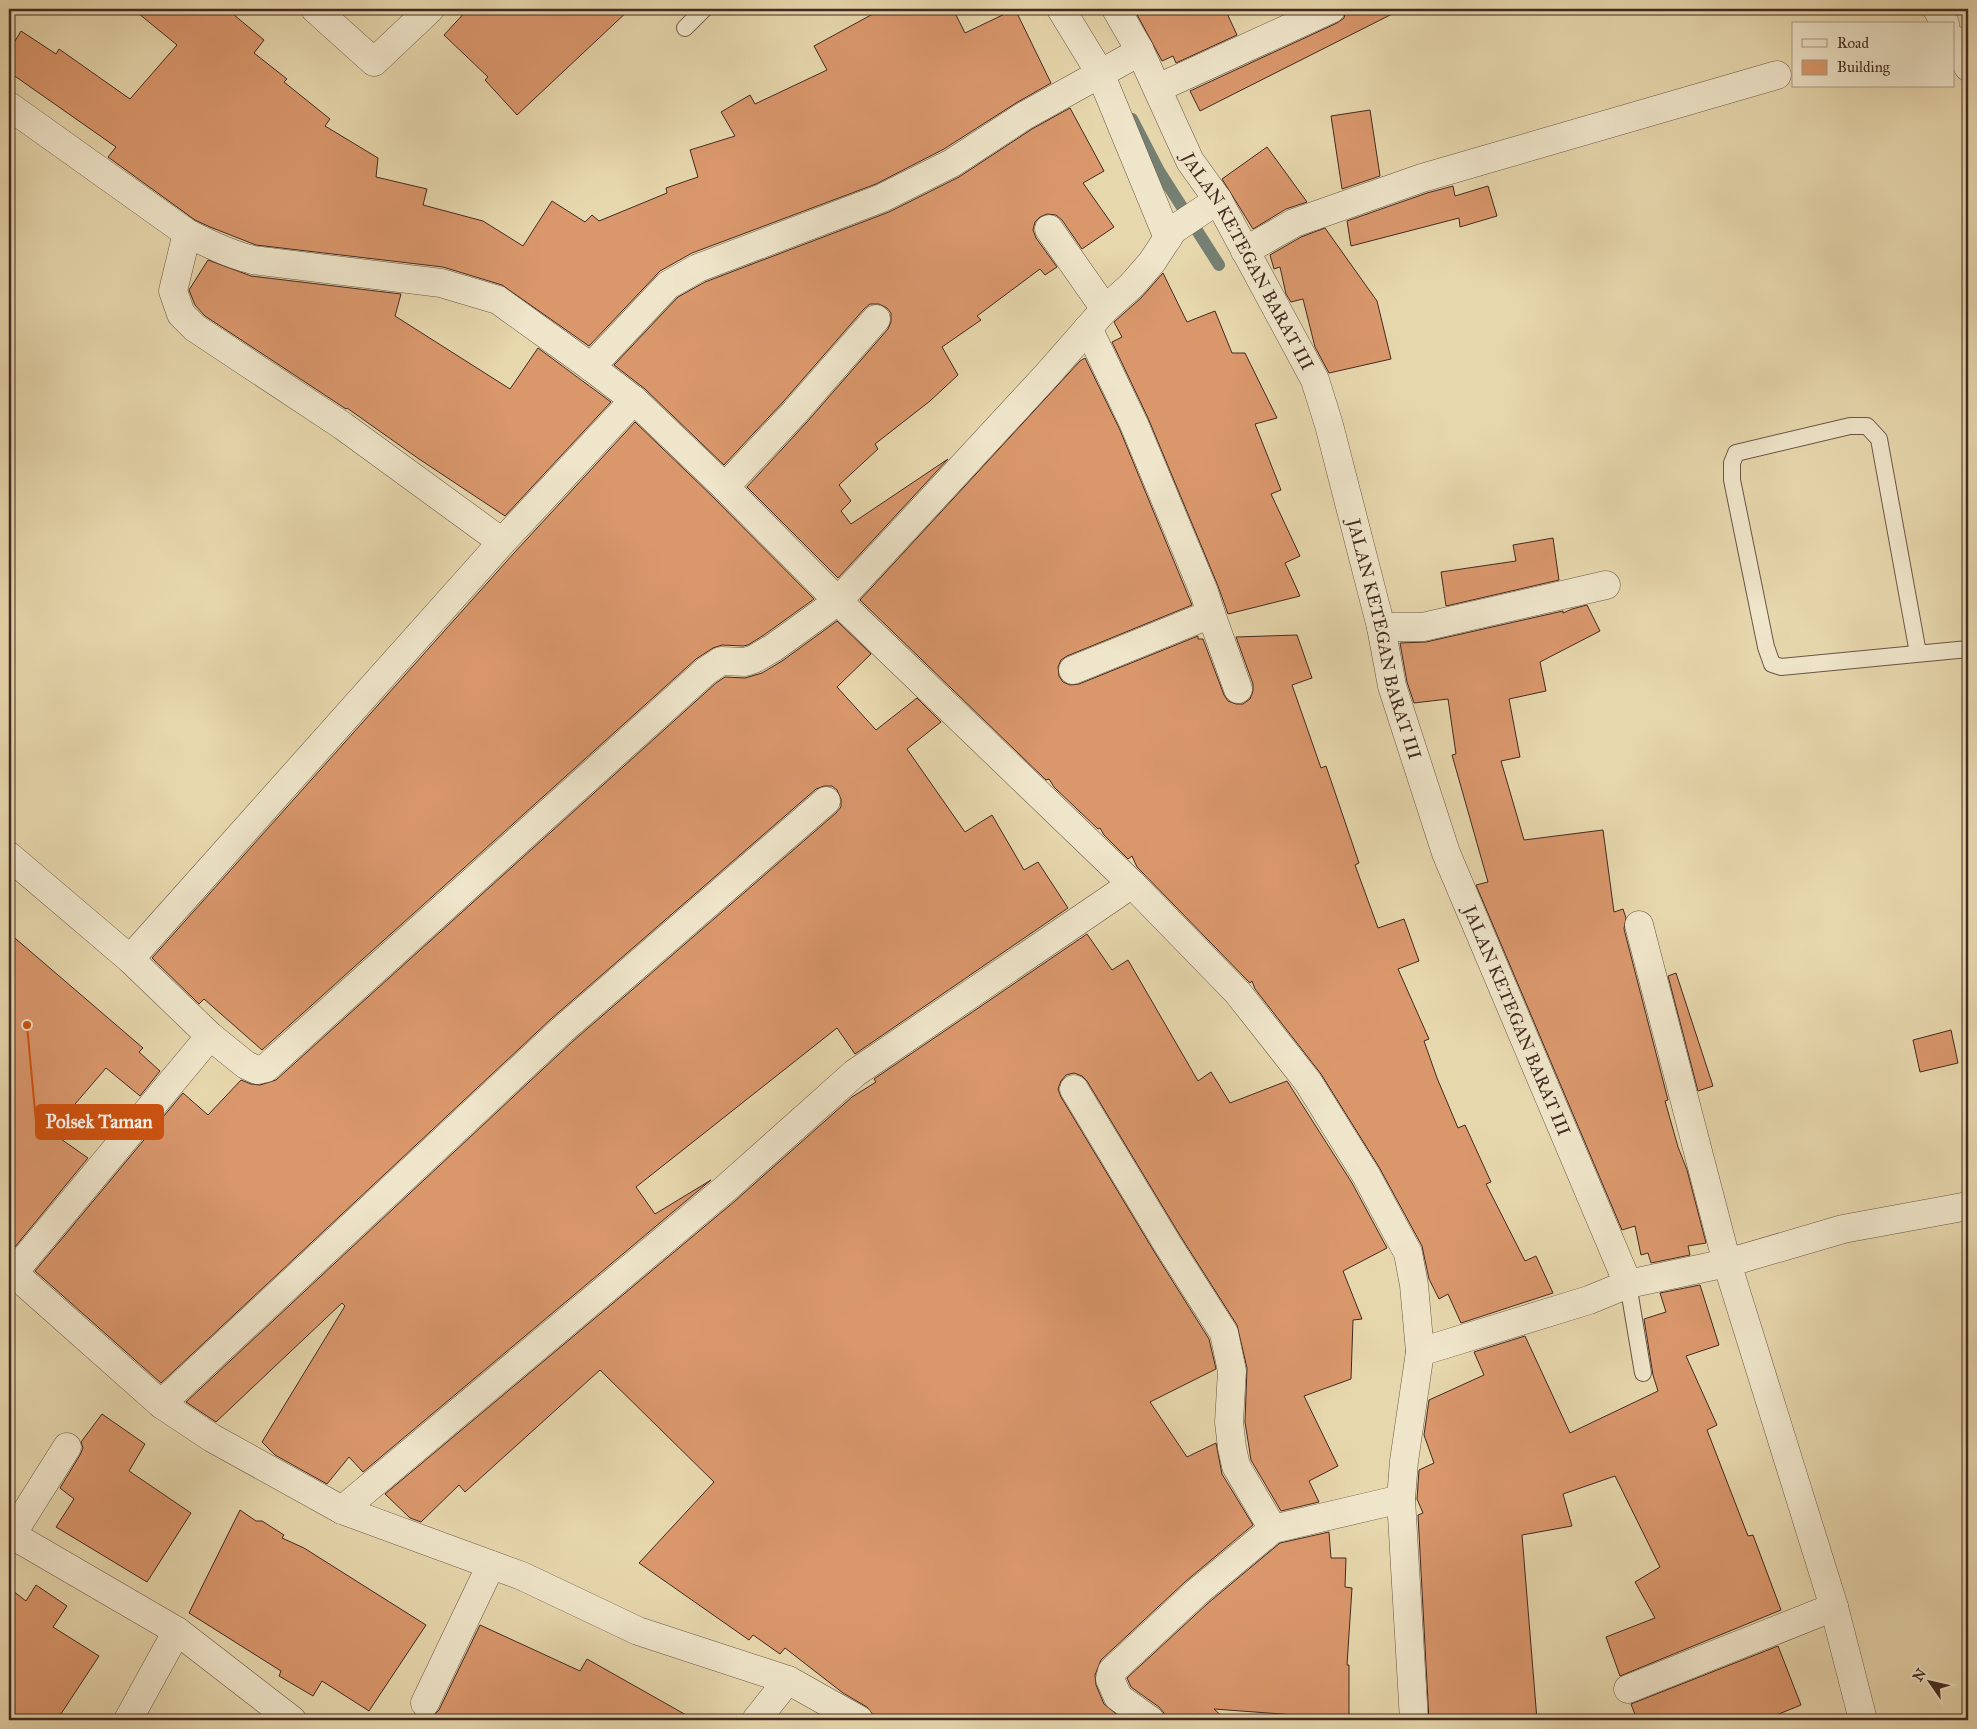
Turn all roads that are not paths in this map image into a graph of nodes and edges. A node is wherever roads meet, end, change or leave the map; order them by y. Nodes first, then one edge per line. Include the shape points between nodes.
1 (315, 9) edge
2 (430, 9) edge
3 (704, 9) edge
4 (1061, 9) edge
5 (1116, 9) edge
6 (1330, 9) edge
7 (1937, 9) edge
8 (1944, 22) edge
9 (685, 28) dead end
10 (1954, 40) edge
11 (1136, 52) junction
12 (1968, 66) edge
13 (1103, 71) junction
14 (1777, 75) dead end
15 (1158, 88) junction
16 (9, 106) edge
17 (1208, 206) junction
18 (1050, 228) dead end
19 (187, 233) junction
20 (1170, 234) junction
21 (1245, 252) junction
22 (1096, 318) junction
23 (876, 319) dead end
24 (591, 366) junction
25 (634, 400) junction
26 (724, 487) junction
27 (502, 542) junction
28 (1606, 584) dead end
29 (838, 601) junction
30 (1211, 614) junction
31 (1381, 627) junction
32 (1968, 649) edge
33 (1918, 653) junction
34 (1073, 670) dead end
35 (1238, 689) dead end
36 (826, 800) dead end
37 (9, 856) edge
38 (1132, 884) junction
39 (1639, 925) dead end
40 (130, 959) junction
41 (210, 1036) junction
42 (1074, 1088) dead end
43 (1968, 1206) edge
44 (1727, 1263) junction
45 (10, 1273) edge
46 (1623, 1285) junction
47 (1420, 1352) junction
48 (1643, 1373) dead end
49 (161, 1404) junction
50 (67, 1447) dead end
51 (1401, 1499) junction
52 (342, 1510) junction
53 (1273, 1529) junction
54 (10, 1537) edge
55 (492, 1565) junction
56 (1834, 1607) junction
57 (177, 1631) junction
58 (788, 1680) junction
59 (1628, 1689) dead end
60 (425, 1703) dead end
61 (128, 1720) edge
62 (292, 1720) edge
63 (756, 1720) edge
64 (859, 1720) edge
65 (1150, 1720) edge
66 (1414, 1720) edge
67 (1863, 1720) edge

1 - 2 street via 374,62
3 - 9 lane
4 - 13 street
5 - 11 street, JALAN KETEGAN BARAT III
6 - 15 street
7 - 8 street
10 - 12 street
11 - 13 street
11 - 15 street, JALAN KETEGAN BARAT III
13 - 20 street
13 - 24 street via 1024,116 952,163 882,198 698,268 668,284
14 - 21 street via 1422,178 1294,223
15 - 17 street, JALAN KETEGAN BARAT III
16 - 19 street
17 - 20 street
17 - 21 street, JALAN KETEGAN BARAT III
18 - 22 street
19 - 24 street via 234,255 253,260 441,283 498,300
19 - 27 street via 173,291 181,314 195,328 343,426
20 - 22 street via 1131,286
21 - 31 street, JALAN KETEGAN BARAT III via 1315,380
22 - 29 street
22 - 30 street via 1134,424
23 - 26 street
24 - 25 street
25 - 26 street
25 - 27 street
26 - 29 street
27 - 40 street
28 - 31 street via 1423,627
29 - 38 street
29 - 41 street via 754,659 721,661 706,671 266,1068 257,1070 246,1065
30 - 34 street
30 - 35 street
31 - 46 street, JALAN KETEGAN BARAT III via 1392,686 1446,853
32 - 33 lane
33 - 33 lane via 1781,667 1772,664 1732,480 1736,453 1850,426 1867,426 1879,439
36 - 49 street via 562,1030
37 - 40 street
38 - 47 street via 1238,994 1308,1082 1366,1175 1408,1254
38 - 52 street via 855,1073 725,1189
39 - 44 street
40 - 41 street
41 - 45 street
42 - 53 street via 1224,1333 1232,1371 1229,1422 1236,1466
43 - 44 street via 1843,1229
44 - 46 street
44 - 56 street
45 - 49 street
46 - 47 street via 1589,1300
46 - 48 lane
47 - 51 street
49 - 52 street via 212,1438
50 - 54 street
51 - 53 street
51 - 66 street
52 - 55 street
53 - 65 street via 1197,1592 1112,1671 1110,1679 1118,1697
54 - 57 street
55 - 58 street via 638,1631
55 - 60 street
56 - 59 street
56 - 67 street
57 - 61 street
57 - 62 street
58 - 63 street
58 - 64 street

